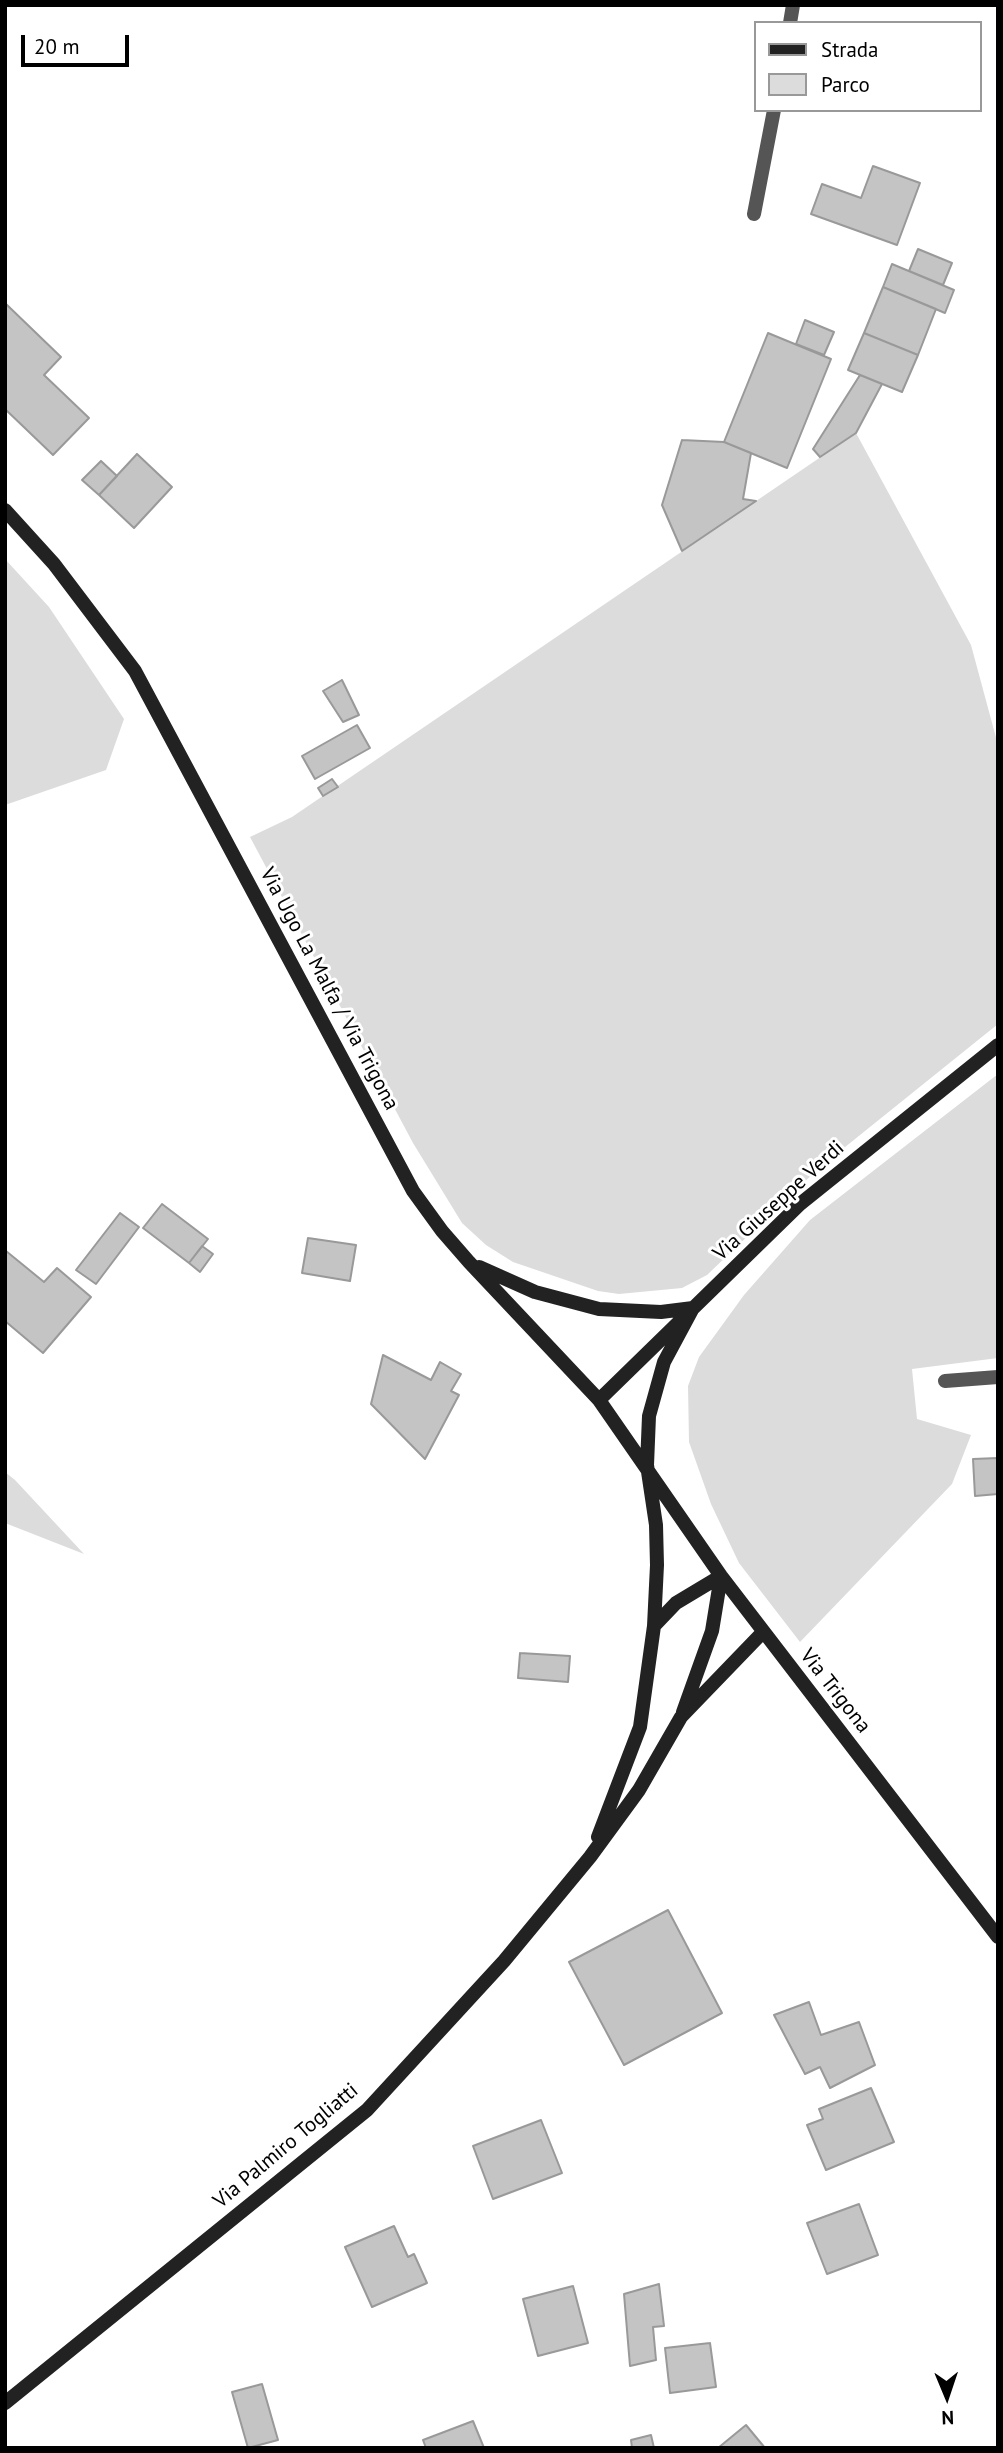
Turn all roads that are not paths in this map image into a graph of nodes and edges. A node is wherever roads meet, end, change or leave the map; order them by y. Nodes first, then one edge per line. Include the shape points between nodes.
1 (774, 112) edge
2 (754, 214) dead end
3 (5, 510) edge
4 (998, 1045) edge
5 (469, 1262) junction
6 (693, 1308) junction
7 (998, 1377) edge
8 (945, 1381) dead end
9 (599, 1400) junction
10 (647, 1465) junction
11 (721, 1576) junction
12 (654, 1626) junction
13 (763, 1632) junction
14 (681, 1717) junction
15 (590, 1857) junction
16 (998, 1937) edge
17 (5, 2403) edge

1 - 2 street
3 - 5 street, Via Ugo La Malfa / Via Trigona via 54,564 135,671 413,1191
4 - 6 street, Via Giuseppe Verdi via 800,1204
5 - 6 street via 536,1292 599,1309 661,1312
5 - 9 street, Via Ugo La Malfa / Via Trigona
6 - 9 street, Via Giuseppe Verdi
6 - 10 street via 654,1390
7 - 8 street
9 - 10 street, Via Ugo La Malfa / Via Trigona
10 - 11 street, Via Trigona
10 - 12 street via 656,1525
11 - 12 street via 676,1603
11 - 13 street, Via Trigona
11 - 14 street via 712,1632
12 - 15 street via 639,1727
13 - 14 street
13 - 16 street, Via Trigona
14 - 15 street, Via Palmiro Togliatti via 639,1790
15 - 17 street, Via Palmiro Togliatti via 504,1961 367,2110

